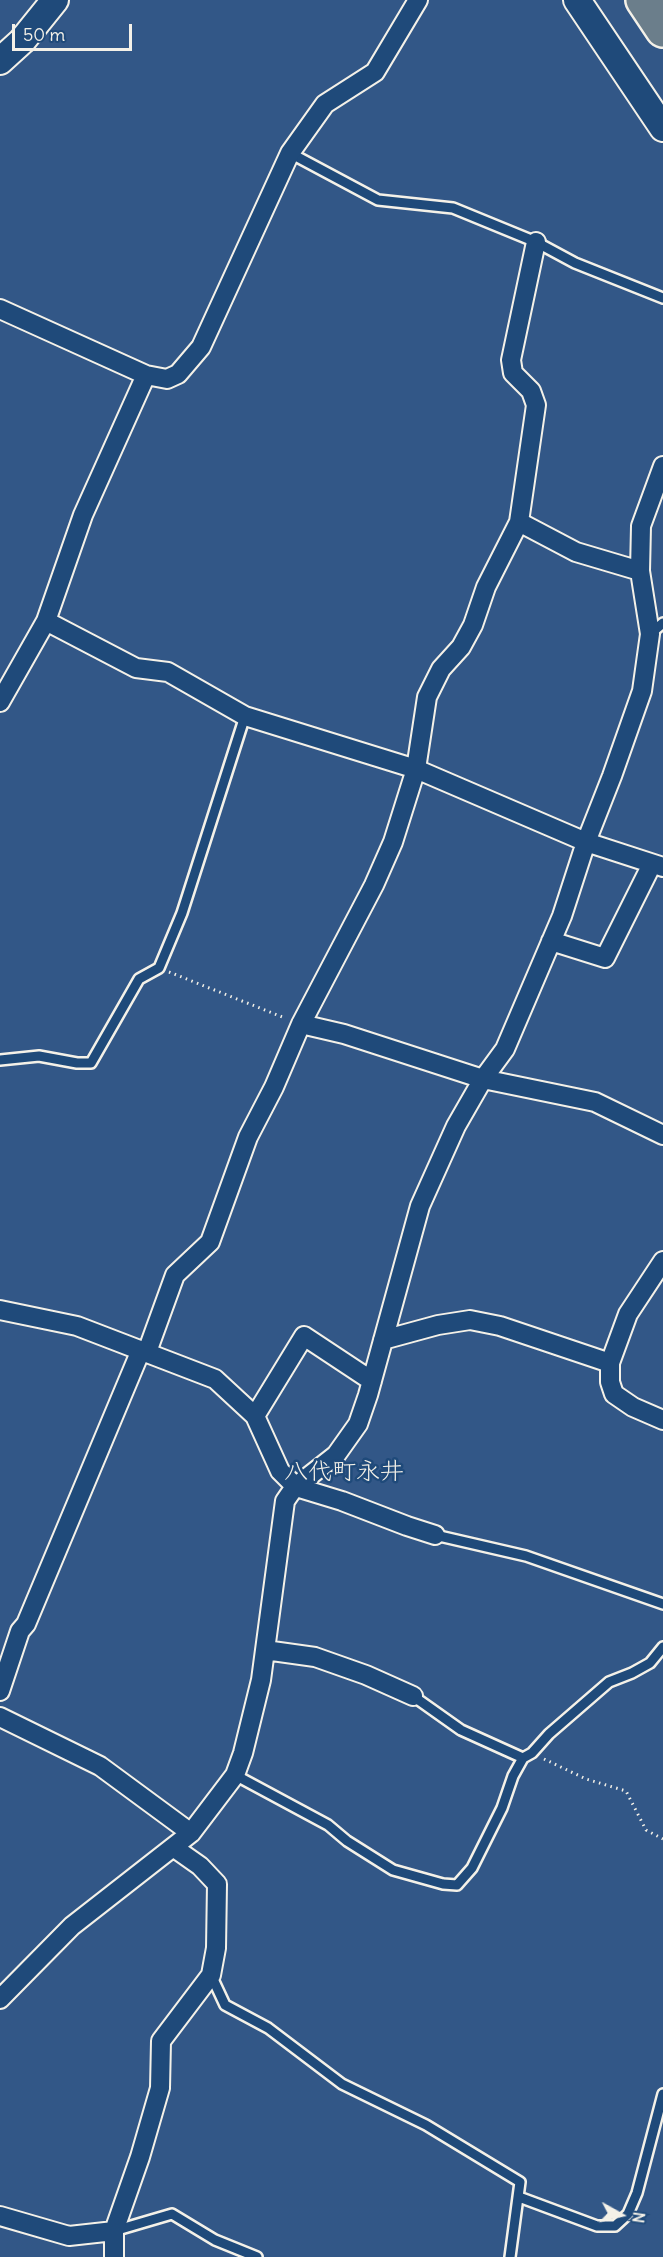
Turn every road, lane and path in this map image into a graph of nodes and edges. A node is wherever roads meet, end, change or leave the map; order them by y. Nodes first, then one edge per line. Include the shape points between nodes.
1 (55, 0) edge
2 (418, 0) edge
3 (577, 0) edge
4 (643, 0) edge
5 (663, 30) edge
6 (0, 61) edge
7 (663, 128) edge
8 (290, 153) junction
9 (536, 242) junction
10 (663, 298) edge
11 (0, 309) edge
12 (146, 375) junction
13 (663, 466) edge
14 (519, 522) junction
15 (640, 571) junction
16 (46, 621) junction
17 (656, 629) edge
18 (0, 702) edge
19 (245, 716) junction
20 (416, 769) junction
21 (586, 842) junction
22 (657, 865) edge
23 (551, 941) junction
24 (159, 968) junction
25 (301, 1024) junction
26 (0, 1060) edge
27 (483, 1080) junction
28 (663, 1135) edge
29 (663, 1261) edge
30 (0, 1310) edge
31 (382, 1340) junction
32 (144, 1351) junction
33 (610, 1363) junction
34 (372, 1381) junction
35 (255, 1416) junction
36 (663, 1420) edge
37 (296, 1487) junction
38 (435, 1534) joint
39 (663, 1604) edge
40 (663, 1647) edge
41 (265, 1650) junction
42 (0, 1691) edge
43 (413, 1696) joint
44 (0, 1717) edge
45 (532, 1753) junction
46 (523, 1758) junction
47 (235, 1775) junction
48 (191, 1833) junction
49 (663, 1839) edge
50 (173, 1847) junction
51 (211, 1975) junction
52 (0, 1999) edge
53 (663, 2094) edge
54 (519, 2197) junction
55 (0, 2216) edge
56 (114, 2231) junction
57 (114, 2257) edge
58 (256, 2257) edge
59 (510, 2257) edge

1 - 6 street
2 - 8 street via 375,72 325,104
3 - 7 street
4 - 5 highway
8 - 9 lane via 378,200 453,208
8 - 12 street via 201,347 178,374 167,379
9 - 10 lane via 575,263
9 - 14 street via 511,360 513,374 531,391 536,405
11 - 12 street
12 - 16 street via 83,515
13 - 15 street via 641,526
14 - 15 street via 576,552
14 - 20 street via 486,587 473,626 441,669 427,697
15 - 17 street
16 - 18 street
16 - 19 street via 136,668 168,672
17 - 21 street via 642,691
19 - 20 street
19 - 24 lane via 182,913
20 - 21 street
20 - 25 street via 393,842 374,885
21 - 22 street
21 - 23 street
22 - 23 street via 605,958
23 - 27 street via 505,1048
24 - 25 path
24 - 26 lane via 139,979 91,1063 39,1056
25 - 27 street via 344,1034
25 - 32 street via 248,1137 210,1242 175,1275
27 - 28 street via 595,1102
27 - 31 street via 456,1126 420,1206
29 - 33 street via 628,1314
30 - 32 street via 77,1326
31 - 33 street via 470,1320 500,1326
31 - 34 street
32 - 35 street via 215,1379
32 - 42 street via 20,1631
33 - 36 street via 614,1394
34 - 35 street via 304,1336
34 - 37 street via 358,1424 336,1455
35 - 37 street via 280,1471
37 - 38 street
37 - 41 street via 285,1501
38 - 39 lane via 526,1556
40 - 45 lane via 650,1663 609,1682
41 - 43 street via 315,1657
41 - 47 street via 256,1701
43 - 46 lane via 461,1730
44 - 48 street via 100,1766
45 - 46 lane
45 - 49 path via 586,1779 626,1791 646,1830
46 - 47 lane via 472,1868 458,1885 393,1870 328,1825
47 - 48 street
48 - 50 street
50 - 51 street via 217,1884 216,1948
50 - 52 street via 72,1926
51 - 54 lane via 225,2005 268,2028 342,2084 426,2125 512,2176 520,2182
51 - 56 street via 161,2041 160,2088
53 - 54 lane via 637,2193 628,2214 615,2226 597,2226
54 - 59 lane
55 - 56 street via 69,2236
56 - 57 street
56 - 58 lane via 172,2214 215,2240

